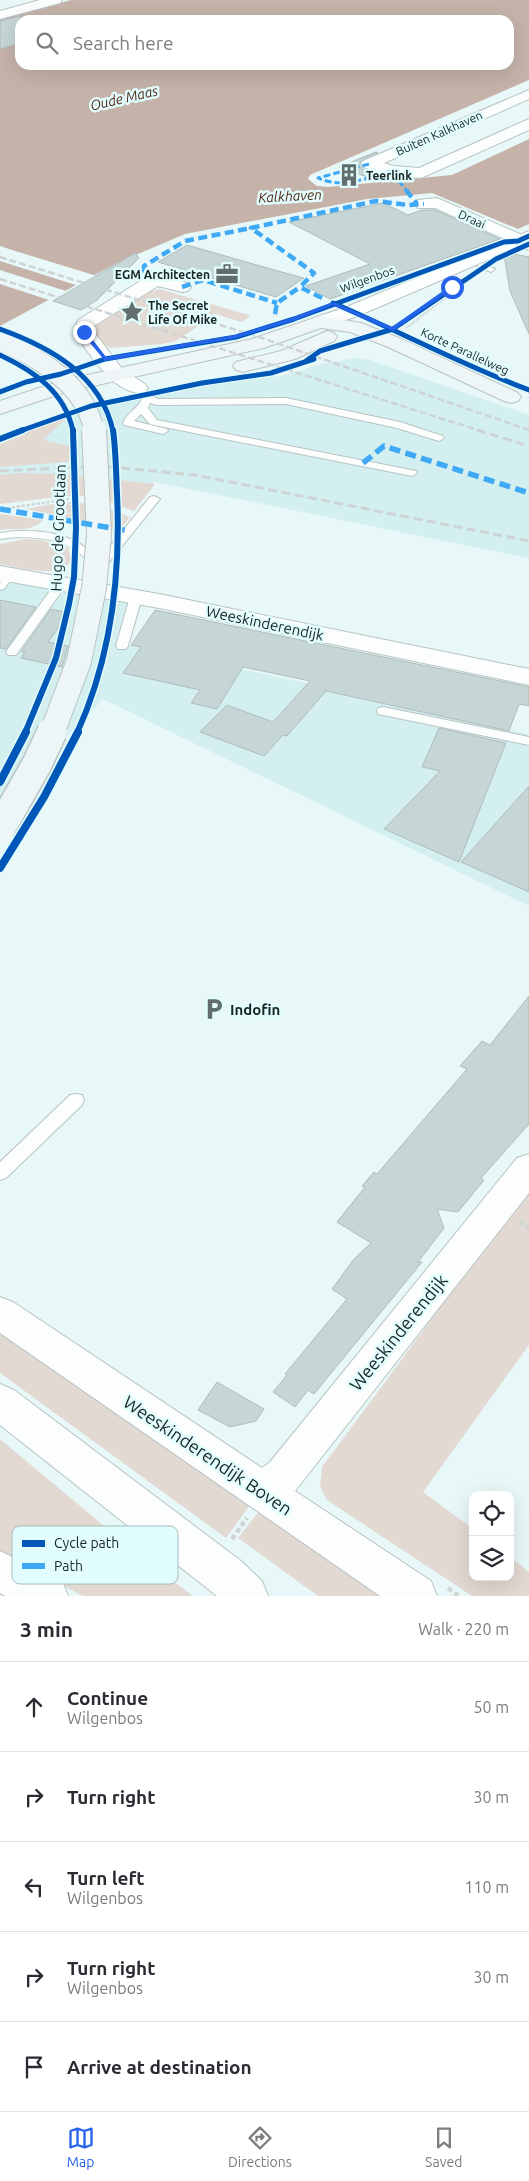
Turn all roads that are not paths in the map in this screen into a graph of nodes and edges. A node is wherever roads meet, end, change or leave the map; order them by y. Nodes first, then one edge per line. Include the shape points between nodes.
1 (55, 0) edge
2 (0, 15) edge
3 (529, 94) edge
4 (529, 124) edge
5 (424, 204) dead end
6 (527, 242) edge
7 (182, 287) dead end
8 (354, 327) junction
9 (326, 329) junction
10 (0, 342) edge
11 (116, 374) junction
12 (142, 398) junction
13 (520, 401) edge
14 (0, 408) edge
15 (0, 422) edge
16 (439, 438) dead end
17 (229, 444) dead end
18 (412, 473) dead end
19 (154, 499) dead end
20 (0, 536) edge
21 (99, 568) junction
22 (3, 578) edge
23 (72, 586) junction
24 (136, 597) junction
25 (122, 646) dead end
26 (12, 652) dead end
27 (529, 677) edge
28 (383, 711) dead end
29 (529, 741) edge
30 (0, 829) edge
31 (76, 1100) dead end
32 (529, 1168) edge
33 (0, 1173) edge
34 (0, 1313) edge
35 (0, 1402) edge
36 (264, 1493) junction
37 (161, 1526) edge
38 (178, 1539) edge
39 (0, 1572) edge
40 (12, 1578) edge
41 (24, 1584) edge
42 (48, 1596) edge
43 (247, 1596) edge
44 (416, 1596) edge

1 - 2 street
3 - 4 street, Buiten Kalkhaven via 370,164 391,171 421,173
5 - 6 street, Draai via 437,203
6 - 8 street, Wilgenbos via 486,268
6 - 9 street, Wilgenbos via 351,312
7 - 11 street via 156,279 85,324 84,332
8 - 9 main road, Wilgenbos
8 - 13 main road, Korte Parallelweg via 389,332
9 - 11 main road, Wilgenbos
9 - 12 main road, Wilgenbos via 288,355 198,377
9 - 13 main road, Korte Parallelweg via 353,346
10 - 30 main road, bridge via 53,370 74,390 89,412 95,444 98,548 94,599 85,642 66,701 40,758
11 - 12 street
11 - 14 main road, Wilgenbos via 52,390
12 - 15 main road, Wilgenbos via 51,406
12 - 16 lane via 157,402 286,400 400,425
12 - 17 lane via 128,424
12 - 18 lane via 147,416 154,422
19 - 21 lane
20 - 21 lane via 25,534 67,542 92,557
21 - 23 lane
22 - 23 street, Weeskinderendijk
23 - 24 street, Weeskinderendijk
23 - 26 lane
24 - 25 lane
24 - 27 street, Weeskinderendijk
28 - 29 lane
31 - 33 lane
32 - 36 street, Weeskinderendijk via 284,1475
34 - 36 street, Weeskinderendijk Boven
35 - 37 street
36 - 44 street, Weeskinderendijk Boven
38 - 43 street
39 - 40 street
41 - 42 street

